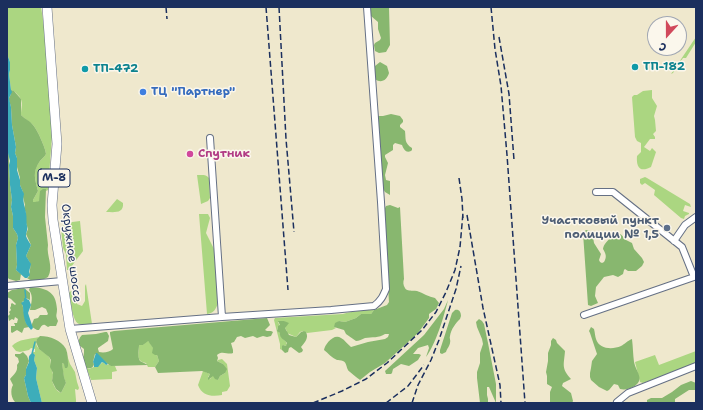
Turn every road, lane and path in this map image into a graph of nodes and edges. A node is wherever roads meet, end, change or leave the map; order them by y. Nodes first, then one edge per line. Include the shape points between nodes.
1 (47, 7) edge
2 (367, 7) edge
3 (210, 138) dead end
4 (596, 192) dead end
5 (696, 217) edge
6 (674, 241) junction
7 (62, 280) junction
8 (7, 286) edge
9 (584, 315) dead end
10 (222, 317) junction
11 (70, 329) junction
12 (696, 366) edge
13 (617, 402) edge
14 (92, 403) edge

1 - 7 main road, Окружное шоссе / М-8 via 57,144 52,205
2 - 10 street via 381,194 386,289 383,297 374,306
3 - 10 street
4 - 6 street via 614,192
5 - 6 street via 685,224
6 - 9 street via 682,247 694,277
7 - 8 street
7 - 11 main road, Окружное шоссе / М-8
10 - 11 street
11 - 14 main road, Окружное шоссе / М-8
12 - 13 street via 628,393

